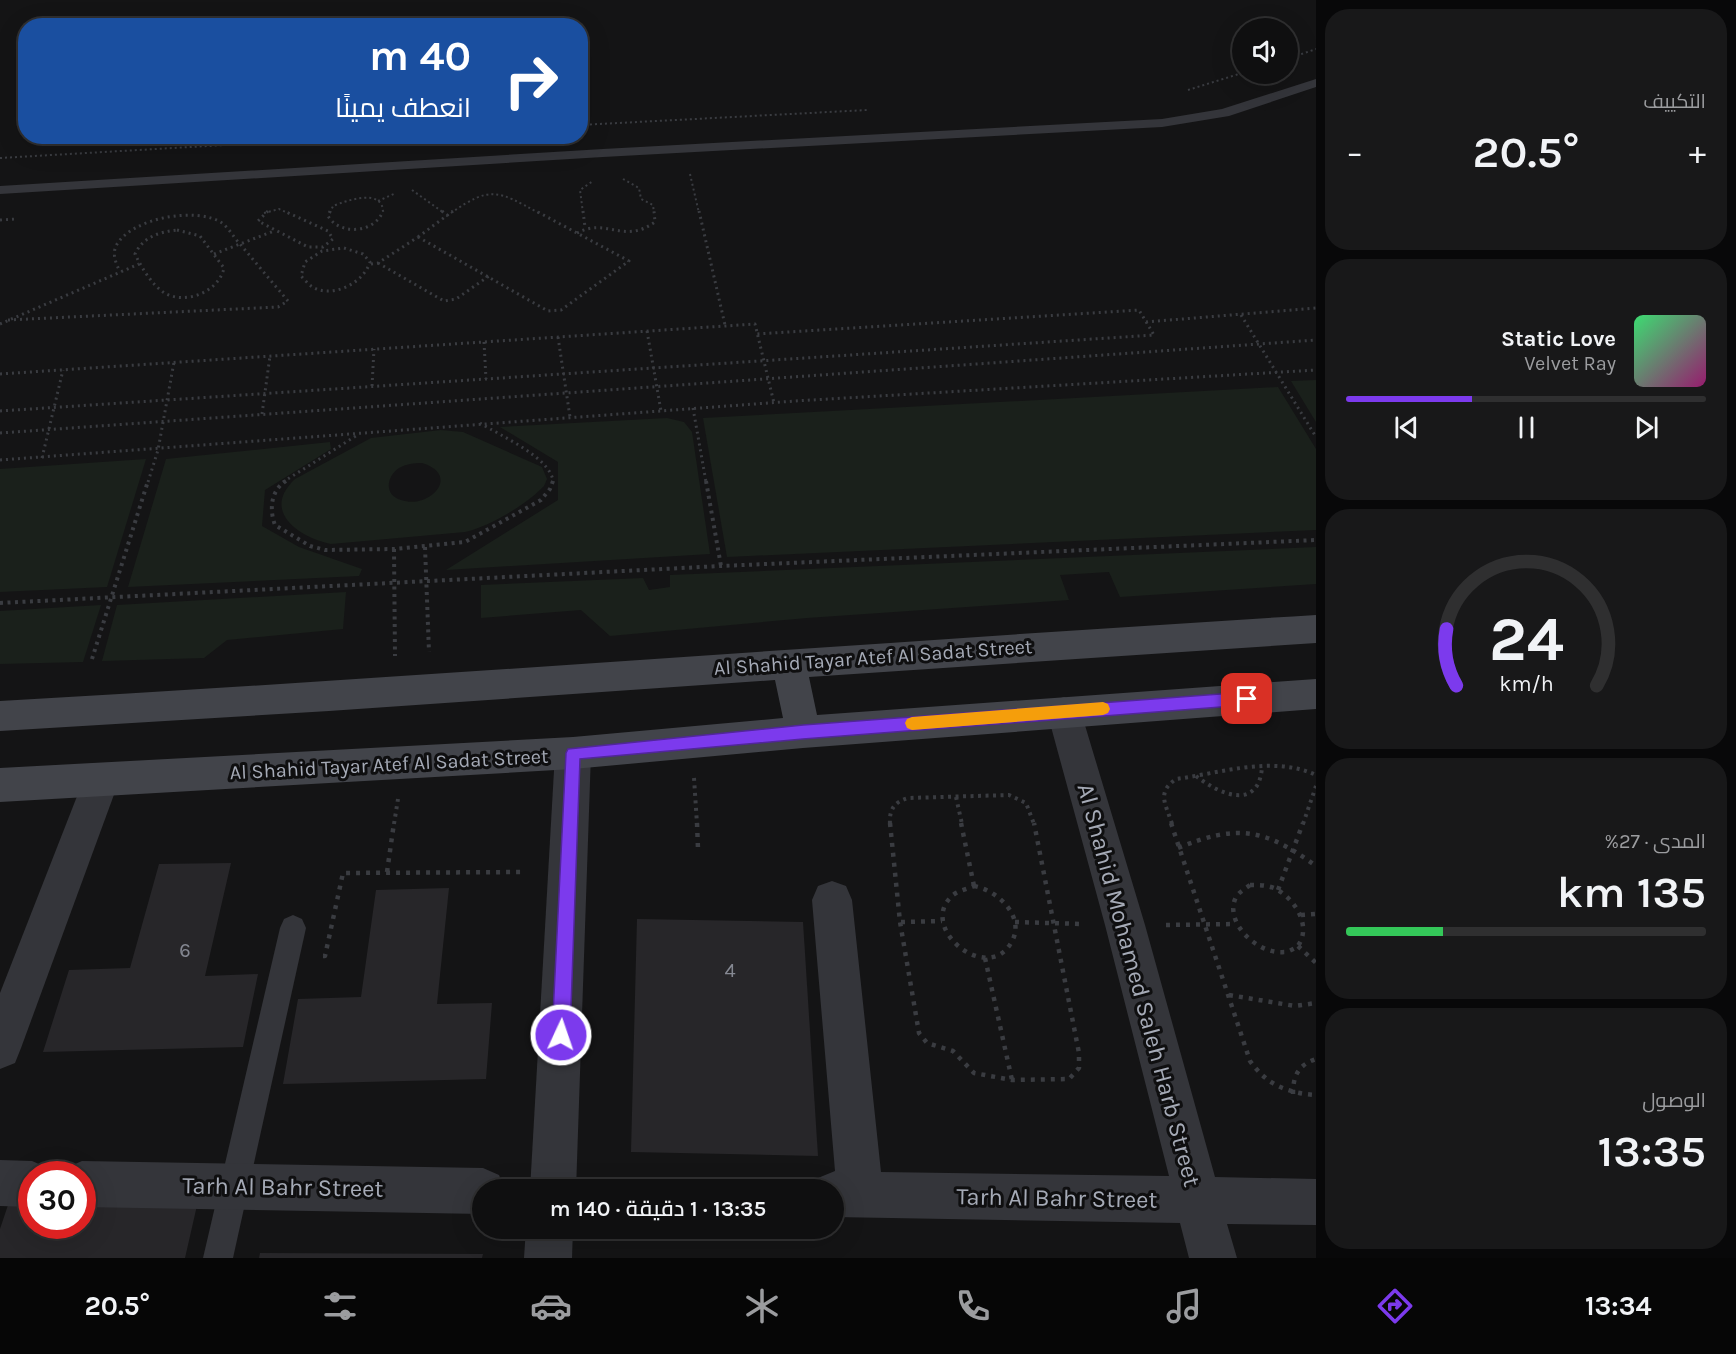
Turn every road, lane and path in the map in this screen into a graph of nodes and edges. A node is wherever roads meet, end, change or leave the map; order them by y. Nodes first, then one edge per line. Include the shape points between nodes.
1 (1316, 49) edge
2 (1298, 55) edge
3 (1232, 76) edge
4 (1316, 83) edge
5 (1185, 90) dead end
6 (868, 110) dead end
7 (588, 125) edge
8 (242, 144) edge
9 (684, 150) junction
10 (0, 158) edge
11 (620, 177) dead end
12 (597, 178) dead end
13 (0, 190) edge
14 (16, 219) dead end
15 (0, 220) edge
16 (333, 225) junction
17 (585, 227) junction
18 (325, 230) junction
19 (274, 231) junction
20 (577, 232) junction
21 (418, 237) junction
22 (240, 244) junction
23 (327, 244) junction
24 (333, 249) junction
25 (214, 254) junction
26 (378, 263) junction
27 (139, 264) junction
28 (371, 264) junction
29 (120, 272) junction
30 (489, 276) junction
31 (1316, 308) edge
32 (1241, 314) junction
33 (8, 320) junction
34 (1146, 322) junction
35 (0, 324) edge
36 (725, 326) junction
37 (647, 331) junction
38 (757, 334) junction
39 (558, 337) junction
40 (1316, 340) edge
41 (484, 342) junction
42 (1260, 344) junction
43 (374, 349) junction
44 (270, 356) junction
45 (764, 360) junction
46 (174, 362) junction
47 (654, 368) junction
48 (63, 370) junction
49 (1316, 370) edge
50 (1277, 372) junction
51 (0, 374) edge
52 (563, 374) junction
53 (768, 378) junction
54 (486, 379) junction
55 (372, 386) junction
56 (657, 386) junction
57 (265, 393) junction
58 (566, 393) junction
59 (167, 400) junction
60 (774, 403) junction
61 (54, 407) junction
62 (693, 408) junction
63 (0, 411) edge
64 (661, 411) junction
65 (262, 414) junction
66 (570, 417) junction
67 (164, 421) junction
68 (479, 423) junction
69 (49, 429) junction
70 (0, 433) edge
71 (360, 434) junction
72 (1316, 437) edge
73 (158, 450) junction
74 (42, 458) junction
75 (0, 460) edge
76 (1316, 540) edge
77 (425, 547) junction
78 (394, 549) junction
79 (721, 566) junction
80 (427, 581) junction
81 (394, 582) junction
82 (113, 597) junction
83 (0, 603) edge
84 (1316, 629) edge
85 (92, 659) dead end
86 (789, 663) junction
87 (431, 689) junction
88 (396, 692) junction
89 (1316, 694) edge
90 (1064, 712) junction
91 (0, 716) edge
92 (803, 732) junction
93 (692, 742) junction
94 (573, 753) junction
95 (403, 764) junction
96 (1262, 767) junction
97 (1316, 775) edge
98 (1196, 776) junction
99 (101, 781) junction
100 (0, 786) edge
101 (1316, 786) edge
102 (956, 797) junction
103 (1178, 848) junction
104 (698, 849) dead end
105 (1294, 850) junction
106 (1316, 866) edge
107 (387, 872) junction
108 (569, 872) junction
109 (974, 886) junction
110 (1278, 890) junction
111 (832, 900) dead end
112 (1316, 914) edge
113 (1301, 915) junction
114 (942, 921) junction
115 (900, 922) junction
116 (1015, 922) junction
117 (1053, 923) junction
118 (1236, 924) junction
119 (1125, 925) junction
120 (1204, 926) junction
121 (293, 928) dead end
122 (1298, 946) junction
123 (287, 958) junction
124 (985, 958) junction
125 (1316, 963) edge
126 (1229, 995) junction
127 (1316, 1003) edge
128 (0, 1048) edge
129 (1316, 1059) edge
130 (1012, 1080) junction
131 (1293, 1094) junction
132 (1316, 1095) edge
133 (555, 1179) edge
134 (0, 1183) edge
135 (18, 1184) edge
136 (96, 1184) edge
137 (234, 1186) junction
138 (472, 1191) edge
139 (847, 1194) edge
140 (1198, 1201) junction
141 (1316, 1202) edge
142 (549, 1239) edge
143 (218, 1258) edge
144 (548, 1258) edge
145 (1213, 1258) edge

1 - 2 path
3 - 5 path
4 - 9 lane via 1224,113 1185,121
6 - 7 path
8 - 10 path
9 - 13 lane
9 - 36 path
11 - 17 path via 639,188 641,199 653,205 655,222 646,231 622,234 599,226
12 - 17 path via 580,190
14 - 15 path
16 - 16 path via 348,229 366,227 380,220 384,210 371,198 347,199 330,211 328,216
16 - 18 path
17 - 20 path
18 - 19 path via 279,209 269,210 259,218 260,224
18 - 23 path via 333,236
19 - 22 path
19 - 23 path via 308,247
20 - 21 path via 495,192 481,195
20 - 30 path via 629,261 561,310 548,310
21 - 26 path
21 - 30 path
22 - 25 path
22 - 29 path via 223,224 212,218 179,214 161,217 129,232 118,242 113,263
22 - 33 path via 285,296 286,303 278,307
23 - 24 path
24 - 28 path via 355,249
24 - 28 path via 305,262 305,282 322,290 345,288 364,278
25 - 27 path via 194,232 177,230 157,234 142,243 135,254
25 - 27 path via 224,268 221,280 207,291 186,296 161,291
26 - 28 path
26 - 30 path via 444,301 456,299
27 - 29 path
29 - 33 path
31 - 32 path
32 - 34 path
32 - 42 path
33 - 35 path
34 - 38 path via 1139,310
34 - 45 path via 1154,335
36 - 37 path
36 - 38 path via 754,324
37 - 39 path
37 - 47 path
38 - 45 path
39 - 41 path
39 - 52 path
40 - 42 path
41 - 43 path
41 - 54 path
42 - 50 path
42 - 53 path
43 - 44 path
43 - 55 path
44 - 46 path
44 - 57 path
45 - 47 path
45 - 53 path
46 - 48 path
46 - 59 path
47 - 52 path
47 - 56 path
48 - 51 path
48 - 61 path
49 - 50 path
50 - 60 path
50 - 72 path
52 - 54 path
52 - 58 path
53 - 56 path
53 - 60 path
54 - 55 path
55 - 57 path
56 - 58 path
56 - 64 path
57 - 59 path
57 - 65 path
58 - 65 path
58 - 66 path
59 - 61 path
59 - 67 path
60 - 62 path
61 - 63 path
61 - 69 path
62 - 64 path
62 - 79 path
64 - 66 path
65 - 67 path
66 - 68 path
67 - 69 path
67 - 73 path
68 - 71 path
68 - 77 path via 542,462 553,476 553,484 541,500 475,538 449,546
69 - 70 path
69 - 74 path
71 - 73 path
71 - 78 path via 279,485 273,497 273,523 317,549
73 - 74 path
73 - 82 path
74 - 75 path
76 - 79 path
77 - 78 path
77 - 80 path
78 - 81 path
79 - 80 path
80 - 81 path
80 - 87 path
81 - 82 path
81 - 88 path
82 - 83 path
82 - 85 path
84 - 86 street, Al Shahid Tayar Atef Al Sadat Street
86 - 87 street, Al Shahid Tayar Atef Al Sadat Street
86 - 92 street
87 - 88 street, Al Shahid Tayar Atef Al Sadat Street
88 - 91 street, Al Shahid Tayar Atef Al Sadat Street
89 - 90 street, Al Shahid Tayar Atef Al Sadat Street
90 - 92 street, Al Shahid Tayar Atef Al Sadat Street
90 - 119 street, Al Shahid Mohamed Saleh Harb Street
92 - 93 street, Al Shahid Tayar Atef Al Sadat Street
93 - 94 street, Al Shahid Tayar Atef Al Sadat Street
93 - 104 path
94 - 95 street, Al Shahid Tayar Atef Al Sadat Street
94 - 108 street
95 - 99 street, Al Shahid Tayar Atef Al Sadat Street
95 - 107 path
96 - 97 path via 1300,767
96 - 98 path
96 - 98 path via 1263,778 1258,786 1241,796 1217,791
98 - 103 path via 1176,778 1163,793
99 - 100 street, Al Shahid Tayar Atef Al Sadat Street
99 - 128 street
101 - 105 path
102 - 109 path
102 - 115 path via 902,799 891,809
102 - 117 path via 1009,795 1028,805
103 - 105 path via 1235,832 1275,840
103 - 120 path
105 - 106 path
105 - 110 path
107 - 108 path
107 - 123 path via 343,873 325,956
108 - 133 street
109 - 114 path via 960,888 949,896
109 - 116 path via 1000,897
110 - 113 path
110 - 118 path via 1264,885 1240,889 1233,898
111 - 139 street
112 - 113 path
113 - 122 path via 1304,933
114 - 115 path
114 - 124 path via 957,947
115 - 130 path via 919,1033 927,1043 953,1051 974,1073
116 - 117 path
116 - 124 path via 1010,948 999,956
117 - 119 path
117 - 130 path via 1079,1070 1069,1079
118 - 120 path
118 - 122 path via 1246,937 1266,949 1287,951
119 - 120 path
119 - 140 street, Al Shahid Mohamed Saleh Harb Street
120 - 126 path
121 - 123 lane
122 - 125 path
123 - 137 lane
124 - 130 path
126 - 127 path via 1295,1006
126 - 131 path via 1256,1070 1273,1085
129 - 131 path via 1304,1062 1296,1070
131 - 132 path
134 - 135 street
136 - 137 street, Tarh Al Bahr Street
137 - 138 street, Tarh Al Bahr Street
137 - 143 lane
139 - 140 street, Tarh Al Bahr Street
140 - 141 street, Tarh Al Bahr Street
140 - 145 street, Al Shahid Mohamed Saleh Harb Street
142 - 144 street

